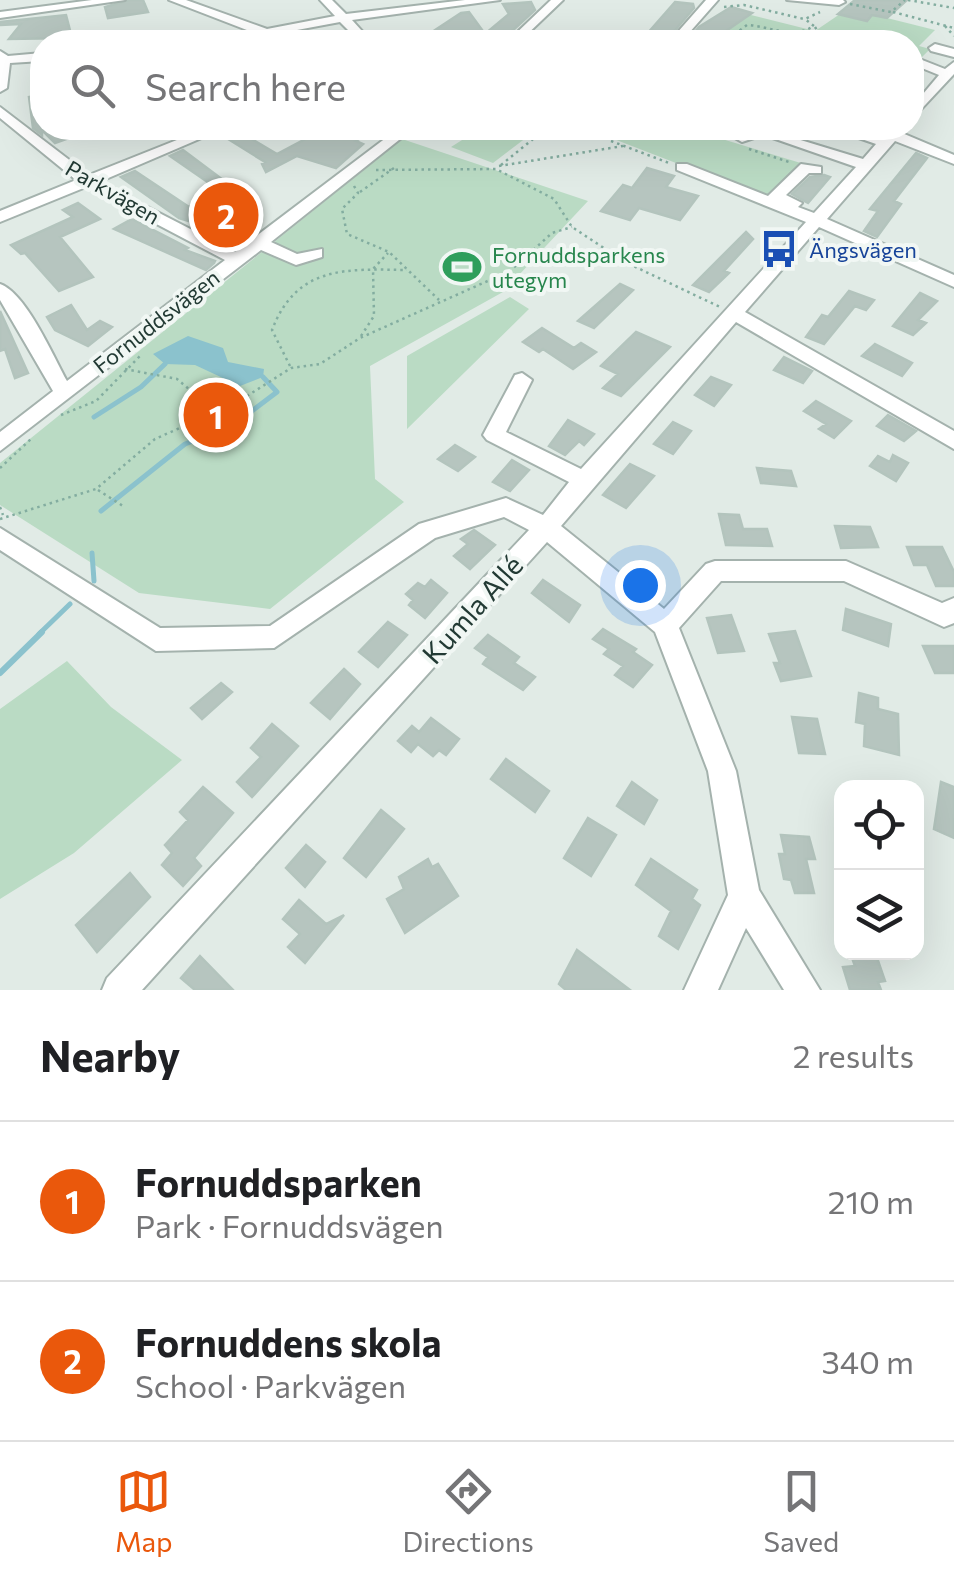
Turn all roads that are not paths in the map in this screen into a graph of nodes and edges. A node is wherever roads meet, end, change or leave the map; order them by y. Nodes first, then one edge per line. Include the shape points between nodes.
1 (120, 0) edge
2 (174, 0) edge
3 (326, 0) edge
4 (494, 0) edge
5 (557, 0) edge
6 (793, 0) edge
7 (839, 2) edge
8 (443, 3) edge
9 (707, 5) edge
10 (0, 14) edge
11 (341, 18) junction
12 (258, 30) edge
13 (287, 30) edge
14 (354, 30) edge
15 (526, 30) edge
16 (685, 30) edge
17 (946, 42) edge
18 (954, 53) edge
19 (30, 57) edge
20 (1, 58) edge
21 (924, 66) edge
22 (947, 77) edge
23 (0, 88) edge
24 (924, 103) edge
25 (0, 111) edge
26 (30, 135) edge
27 (36, 140) edge
28 (189, 140) edge
29 (391, 140) edge
30 (754, 140) edge
31 (854, 140) edge
32 (883, 142) edge
33 (746, 144) road end
34 (954, 160) edge
35 (682, 168) road end
36 (850, 181) junction
37 (88, 182) junction
38 (818, 216) junction
39 (0, 217) edge
40 (258, 242) junction
41 (316, 253) dead end
42 (235, 259) junction
43 (954, 282) edge
44 (0, 289) edge
45 (735, 314) junction
46 (522, 380) dead end
47 (64, 393) junction
48 (954, 441) edge
49 (0, 443) edge
50 (584, 480) junction
51 (1, 525) edge
52 (546, 528) junction
53 (954, 609) edge
54 (665, 626) junction
55 (744, 896) junction
56 (120, 990) edge
57 (700, 990) edge
58 (804, 990) edge

1 - 10 street
2 - 12 street
3 - 11 street
4 - 8 street
5 - 15 street
6 - 7 street
8 - 11 street
9 - 16 street
11 - 13 street
11 - 14 street
17 - 18 street
19 - 20 street
20 - 23 street
21 - 22 street
22 - 24 street
25 - 26 street, Parkvägen
27 - 37 street, Parkvägen
28 - 37 street
29 - 40 street, Fornuddsvägen
30 - 33 street
31 - 32 street
32 - 34 street
32 - 36 street, Kumla Allé
35 - 38 street
36 - 38 street, Kumla Allé
36 - 38 street via 817,170 776,196
37 - 39 street
37 - 42 street, Parkvägen
38 - 43 street
38 - 45 street, Kumla Allé
40 - 41 street via 296,260
40 - 42 street, Fornuddsvägen
42 - 47 street, Fornuddsvägen
44 - 47 street
45 - 48 street
45 - 50 street, Kumla Allé
46 - 50 street via 494,435
47 - 49 street, Fornuddsvägen
50 - 52 street, Kumla Allé
51 - 52 street via 156,640 274,637 427,531 506,507
52 - 54 street via 610,569
52 - 56 street, Kumla Allé
53 - 54 street via 944,616 846,571 716,572
54 - 55 street via 722,770
55 - 57 street
55 - 58 street

